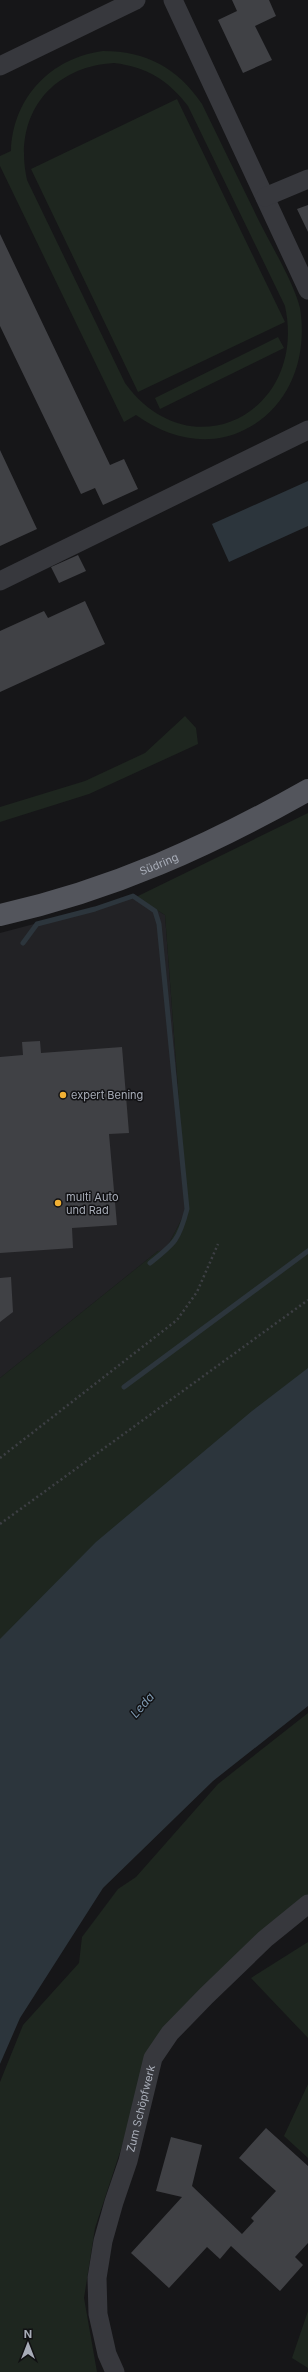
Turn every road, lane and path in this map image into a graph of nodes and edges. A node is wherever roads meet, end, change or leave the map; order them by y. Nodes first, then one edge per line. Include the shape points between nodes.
1 (136, 0) edge
2 (173, 0) edge
3 (0, 66) edge
4 (308, 179) edge
5 (265, 197) junction
6 (308, 290) edge
7 (308, 430) edge
8 (0, 582) edge
9 (308, 790) edge
10 (0, 915) edge
11 (218, 1244) dead end
12 (308, 1300) edge
13 (0, 1458) edge
14 (0, 1524) edge
15 (308, 1904) edge
16 (115, 2372) edge

1 - 3 street
2 - 5 street
4 - 5 street
5 - 6 street
7 - 8 street
9 - 10 main road, Südring via 178,858 46,905
11 - 13 path via 197,1292 176,1320
12 - 14 path
15 - 16 street, Zum Schöpfwerk via 265,1939 206,1996 170,2033 153,2058 128,2161 103,2241 97,2278 98,2314 107,2354

